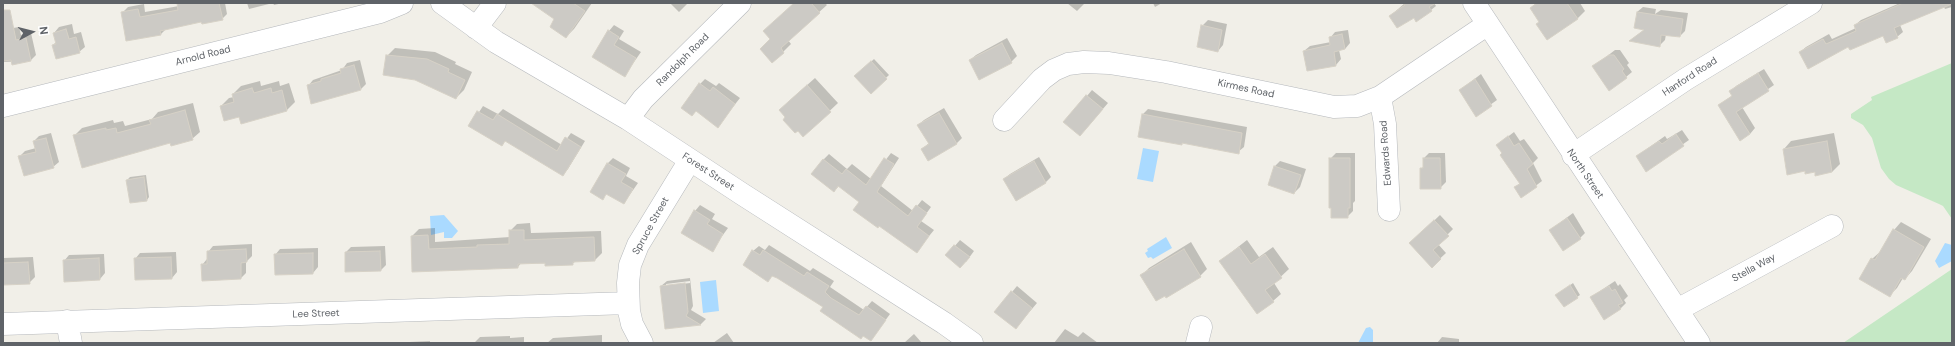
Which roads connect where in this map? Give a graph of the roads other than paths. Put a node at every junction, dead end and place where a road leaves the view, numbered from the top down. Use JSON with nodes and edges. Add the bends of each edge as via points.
{"nodes":[{"id":1,"x":402,"y":3,"type":"edge"},
{"id":2,"x":442,"y":3,"type":"edge"},
{"id":3,"x":495,"y":3,"type":"edge"},
{"id":4,"x":740,"y":3,"type":"edge"},
{"id":5,"x":1474,"y":3,"type":"edge"},
{"id":6,"x":1811,"y":3,"type":"edge"},
{"id":7,"x":1488,"y":24,"type":"junction"},
{"id":8,"x":476,"y":28,"type":"junction"},
{"id":9,"x":1380,"y":97,"type":"junction"},
{"id":10,"x":3,"y":106,"type":"edge"},
{"id":11,"x":628,"y":119,"type":"junction"},
{"id":12,"x":1004,"y":120,"type":"dead end"},
{"id":13,"x":1573,"y":155,"type":"junction"},
{"id":14,"x":690,"y":160,"type":"junction"},
{"id":15,"x":1389,"y":210,"type":"dead end"},
{"id":16,"x":1832,"y":226,"type":"dead end"},
{"id":17,"x":628,"y":303,"type":"junction"},
{"id":18,"x":1677,"y":310,"type":"junction"},
{"id":19,"x":67,"y":321,"type":"junction"},
{"id":20,"x":3,"y":324,"type":"edge"},
{"id":21,"x":70,"y":343,"type":"edge"},
{"id":22,"x":642,"y":343,"type":"edge"},
{"id":23,"x":972,"y":343,"type":"edge"},
{"id":24,"x":1699,"y":343,"type":"edge"}],
"edges":[{"from":1,"to":10,"type":"street","name":"Arnold Road","via":[[380,12]]},
{"from":2,"to":8,"type":"street","name":"Forest Street"},
{"from":3,"to":8,"type":"street"},
{"from":4,"to":11,"type":"street","name":"Randolph Road","via":[[643,99]]},
{"from":5,"to":7,"type":"street","name":"North Street"},
{"from":6,"to":13,"type":"street","name":"Hanford Road","via":[[1686,79]]},
{"from":7,"to":9,"type":"street","name":"Kirmes Road"},
{"from":7,"to":13,"type":"street","name":"North Street"},
{"from":8,"to":11,"type":"street","name":"Forest Street"},
{"from":9,"to":12,"type":"street","name":"Kirmes Road","via":[[1357,106],[1334,108],[1166,72],[1109,63],[1084,62],[1068,64],[1054,70],[1042,79]]},
{"from":9,"to":15,"type":"street","name":"Edwards Road","via":[[1385,124]]},
{"from":11,"to":14,"type":"street","name":"Forest Street"},
{"from":13,"to":18,"type":"street","name":"North Street"},
{"from":14,"to":17,"type":"street","name":"Spruce Street","via":[[633,258],[629,272]]},
{"from":14,"to":23,"type":"street","name":"Forest Street"},
{"from":16,"to":18,"type":"street","name":"Stella Way"},
{"from":17,"to":19,"type":"street","name":"Lee Street"},
{"from":17,"to":22,"type":"street","name":"Spruce Street","via":[[632,324]]},
{"from":18,"to":24,"type":"street","name":"North Street"},
{"from":19,"to":20,"type":"street","name":"Lee Street"},
{"from":19,"to":21,"type":"street"}]}
